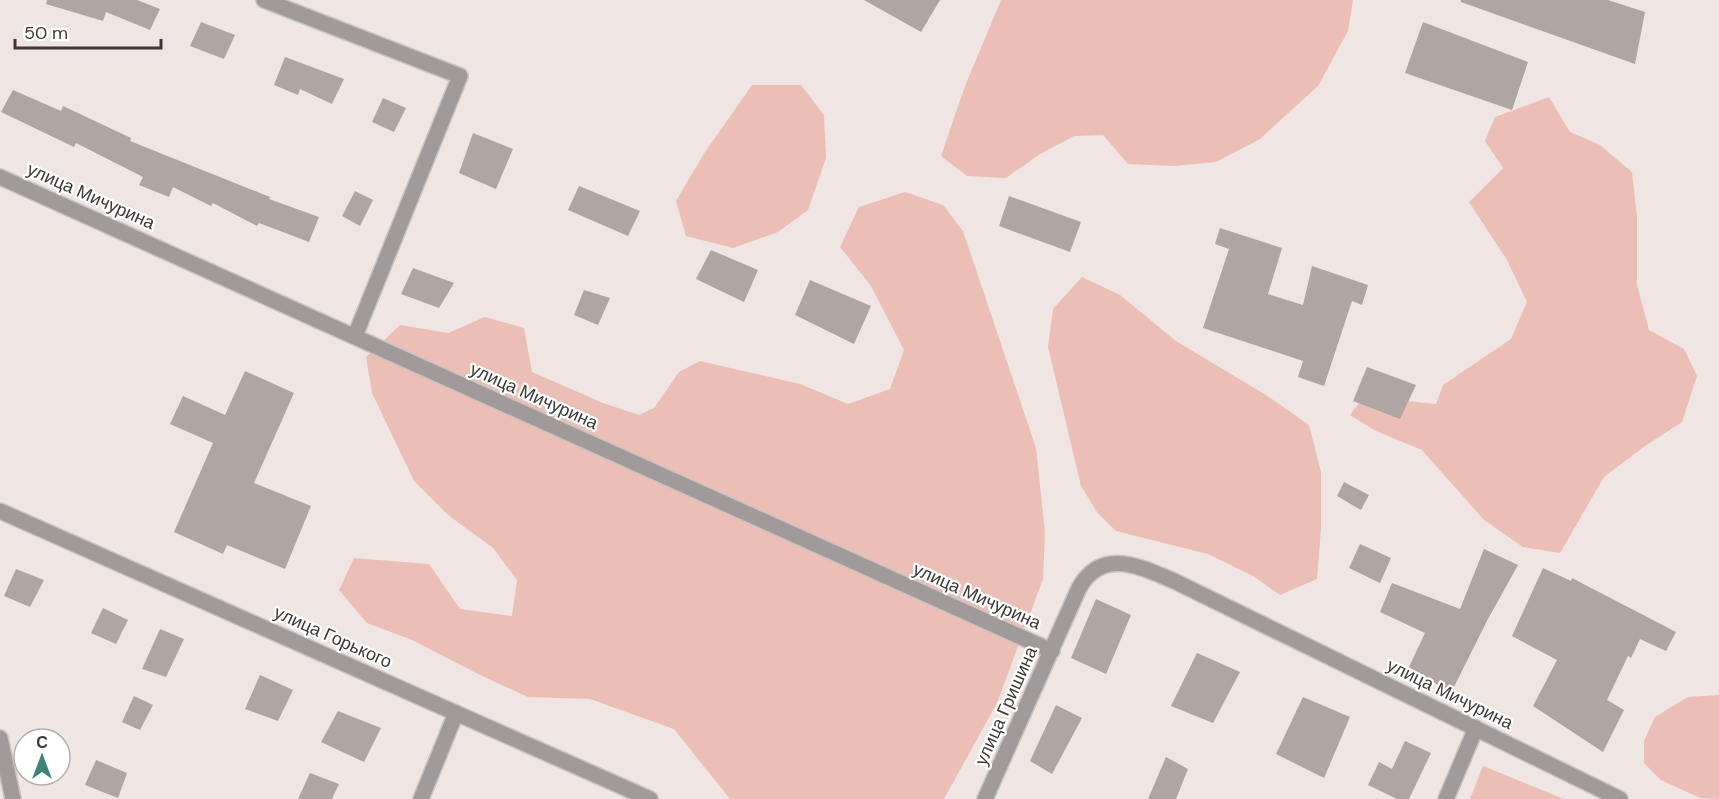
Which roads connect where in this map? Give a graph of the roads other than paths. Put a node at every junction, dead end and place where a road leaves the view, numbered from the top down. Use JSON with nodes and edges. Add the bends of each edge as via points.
{"nodes":[{"id":1,"x":264,"y":0,"type":"edge"},
{"id":2,"x":0,"y":177,"type":"edge"},
{"id":3,"x":355,"y":336,"type":"junction"},
{"id":4,"x":0,"y":511,"type":"edge"},
{"id":5,"x":1097,"y":567,"type":"joint"},
{"id":6,"x":1052,"y":651,"type":"junction"},
{"id":7,"x":456,"y":713,"type":"junction"},
{"id":8,"x":1476,"y":728,"type":"junction"},
{"id":9,"x":1,"y":745,"type":"edge"},
{"id":10,"x":12,"y":799,"type":"edge"},
{"id":11,"x":421,"y":799,"type":"edge"},
{"id":12,"x":650,"y":799,"type":"edge"},
{"id":13,"x":985,"y":799,"type":"edge"},
{"id":14,"x":1446,"y":799,"type":"edge"},
{"id":15,"x":1620,"y":799,"type":"edge"}],
"edges":[{"from":1,"to":3,"type":"street","via":[[460,76]]},
{"from":2,"to":3,"type":"street","name":"улица Мичурина"},
{"from":3,"to":6,"type":"street","name":"улица Мичурина"},
{"from":4,"to":7,"type":"street","name":"улица Горького"},
{"from":5,"to":6,"type":"street","name":"улица Гришина","via":[[1086,575],[1079,588]]},
{"from":5,"to":8,"type":"street","name":"улица Мичурина","via":[[1135,564]]},
{"from":6,"to":13,"type":"street","name":"улица Гришина"},
{"from":7,"to":11,"type":"street"},
{"from":7,"to":12,"type":"street","name":"улица Горького"},
{"from":8,"to":14,"type":"street"},
{"from":8,"to":15,"type":"street","name":"улица Мичурина"},
{"from":9,"to":10,"type":"street"}]}
